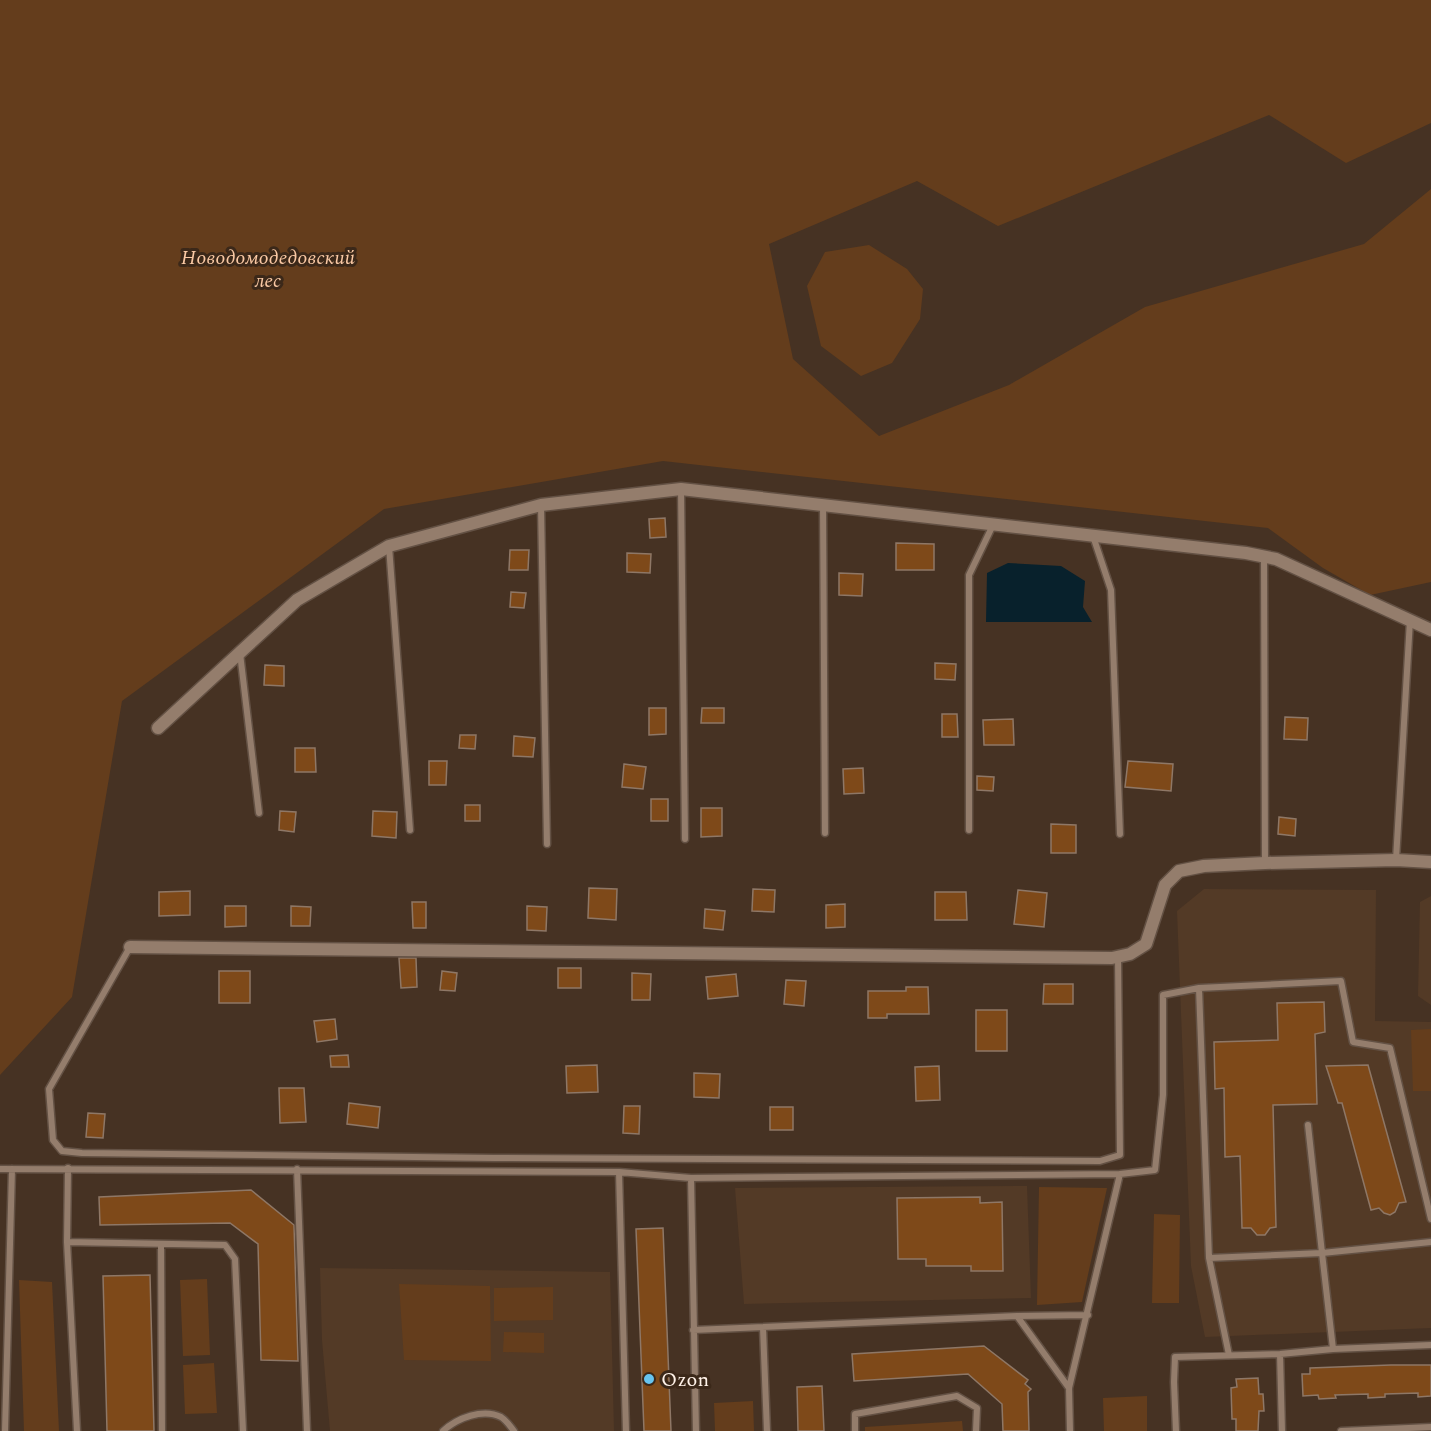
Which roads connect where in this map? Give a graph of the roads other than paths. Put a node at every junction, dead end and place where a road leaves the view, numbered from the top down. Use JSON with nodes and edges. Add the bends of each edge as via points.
{"nodes":[{"id":1,"x":681,"y":489,"type":"junction"},
{"id":2,"x":541,"y":505,"type":"junction"},
{"id":3,"x":823,"y":505,"type":"junction"},
{"id":4,"x":993,"y":525,"type":"junction"},
{"id":5,"x":1093,"y":536,"type":"junction"},
{"id":6,"x":389,"y":546,"type":"junction"},
{"id":7,"x":1264,"y":557,"type":"junction"},
{"id":8,"x":1410,"y":620,"type":"junction"},
{"id":9,"x":1431,"y":630,"type":"edge"},
{"id":10,"x":240,"y":652,"type":"junction"},
{"id":11,"x":159,"y":728,"type":"dead end"},
{"id":12,"x":259,"y":813,"type":"dead end"},
{"id":13,"x":410,"y":830,"type":"dead end"},
{"id":14,"x":969,"y":830,"type":"dead end"},
{"id":15,"x":825,"y":834,"type":"dead end"},
{"id":16,"x":1120,"y":834,"type":"dead end"},
{"id":17,"x":685,"y":839,"type":"dead end"},
{"id":18,"x":547,"y":844,"type":"dead end"},
{"id":19,"x":1396,"y":860,"type":"junction"},
{"id":20,"x":1431,"y":862,"type":"edge"},
{"id":21,"x":1265,"y":863,"type":"junction"},
{"id":22,"x":130,"y":947,"type":"joint"},
{"id":23,"x":1118,"y":957,"type":"junction"},
{"id":24,"x":1198,"y":988,"type":"junction"},
{"id":25,"x":1308,"y":1125,"type":"dead end"},
{"id":26,"x":68,"y":1168,"type":"junction"},
{"id":27,"x":0,"y":1169,"type":"edge"},
{"id":28,"x":12,"y":1169,"type":"junction"},
{"id":29,"x":297,"y":1169,"type":"junction"},
{"id":30,"x":619,"y":1172,"type":"junction"},
{"id":31,"x":1120,"y":1174,"type":"junction"},
{"id":32,"x":691,"y":1178,"type":"junction"},
{"id":33,"x":1431,"y":1219,"type":"edge"},
{"id":34,"x":66,"y":1242,"type":"junction"},
{"id":35,"x":1431,"y":1242,"type":"edge"},
{"id":36,"x":161,"y":1244,"type":"junction"},
{"id":37,"x":1322,"y":1253,"type":"junction"},
{"id":38,"x":1209,"y":1258,"type":"junction"},
{"id":39,"x":1088,"y":1315,"type":"junction"},
{"id":40,"x":1017,"y":1316,"type":"junction"},
{"id":41,"x":763,"y":1328,"type":"junction"},
{"id":42,"x":693,"y":1330,"type":"junction"},
{"id":43,"x":1431,"y":1345,"type":"edge"},
{"id":44,"x":1333,"y":1349,"type":"junction"},
{"id":45,"x":1280,"y":1354,"type":"junction"},
{"id":46,"x":1229,"y":1355,"type":"junction"},
{"id":47,"x":1069,"y":1388,"type":"junction"},
{"id":48,"x":1431,"y":1427,"type":"edge"},
{"id":49,"x":5,"y":1431,"type":"edge"},
{"id":50,"x":77,"y":1431,"type":"edge"},
{"id":51,"x":162,"y":1431,"type":"edge"},
{"id":52,"x":243,"y":1431,"type":"edge"},
{"id":53,"x":307,"y":1431,"type":"edge"},
{"id":54,"x":443,"y":1431,"type":"edge"},
{"id":55,"x":514,"y":1431,"type":"edge"},
{"id":56,"x":626,"y":1431,"type":"edge"},
{"id":57,"x":696,"y":1431,"type":"edge"},
{"id":58,"x":767,"y":1431,"type":"edge"},
{"id":59,"x":855,"y":1431,"type":"edge"},
{"id":60,"x":976,"y":1431,"type":"edge"},
{"id":61,"x":1070,"y":1431,"type":"edge"},
{"id":62,"x":1176,"y":1431,"type":"edge"},
{"id":63,"x":1282,"y":1431,"type":"edge"},
{"id":64,"x":1341,"y":1431,"type":"edge"}],
"edges":[{"from":1,"to":2,"type":"street"},
{"from":1,"to":3,"type":"street"},
{"from":1,"to":17,"type":"lane"},
{"from":2,"to":6,"type":"street"},
{"from":2,"to":18,"type":"lane"},
{"from":3,"to":4,"type":"street"},
{"from":3,"to":15,"type":"lane"},
{"from":4,"to":5,"type":"street"},
{"from":4,"to":14,"type":"lane","via":[[969,575]]},
{"from":5,"to":7,"type":"street"},
{"from":5,"to":16,"type":"lane","via":[[1112,590]]},
{"from":6,"to":10,"type":"street","via":[[297,600]]},
{"from":6,"to":13,"type":"lane"},
{"from":7,"to":8,"type":"street"},
{"from":7,"to":21,"type":"lane"},
{"from":8,"to":9,"type":"street"},
{"from":8,"to":19,"type":"lane"},
{"from":10,"to":11,"type":"street"},
{"from":10,"to":12,"type":"lane"},
{"from":19,"to":20,"type":"street"},
{"from":19,"to":21,"type":"street"},
{"from":21,"to":23,"type":"street","via":[[1179,871],[1165,885],[1146,944]]},
{"from":22,"to":23,"type":"street"},
{"from":22,"to":23,"type":"lane","via":[[49,1089],[53,1140],[62,1151],[1100,1161],[1120,1155]]},
{"from":24,"to":31,"type":"lane","via":[[1163,995],[1163,1095],[1155,1170]]},
{"from":24,"to":33,"type":"lane","via":[[1341,981],[1353,1042],[1390,1048]]},
{"from":24,"to":38,"type":"lane"},
{"from":25,"to":37,"type":"lane"},
{"from":26,"to":28,"type":"lane"},
{"from":26,"to":29,"type":"lane"},
{"from":26,"to":34,"type":"lane"},
{"from":27,"to":28,"type":"lane"},
{"from":28,"to":49,"type":"lane"},
{"from":29,"to":30,"type":"lane"},
{"from":29,"to":53,"type":"lane"},
{"from":30,"to":32,"type":"lane"},
{"from":30,"to":56,"type":"lane"},
{"from":31,"to":32,"type":"lane"},
{"from":31,"to":39,"type":"lane"},
{"from":32,"to":42,"type":"lane"},
{"from":34,"to":36,"type":"lane"},
{"from":34,"to":50,"type":"lane"},
{"from":35,"to":37,"type":"lane"},
{"from":36,"to":51,"type":"lane"},
{"from":36,"to":52,"type":"lane","via":[[225,1245],[235,1259]]},
{"from":37,"to":38,"type":"lane"},
{"from":37,"to":44,"type":"lane"},
{"from":38,"to":46,"type":"lane"},
{"from":39,"to":40,"type":"lane"},
{"from":39,"to":47,"type":"lane"},
{"from":40,"to":41,"type":"lane"},
{"from":40,"to":47,"type":"lane"},
{"from":41,"to":42,"type":"lane"},
{"from":41,"to":58,"type":"lane"},
{"from":42,"to":57,"type":"lane"},
{"from":43,"to":44,"type":"lane"},
{"from":44,"to":45,"type":"lane"},
{"from":45,"to":46,"type":"lane"},
{"from":45,"to":63,"type":"lane"},
{"from":46,"to":62,"type":"lane","via":[[1175,1357]]},
{"from":47,"to":61,"type":"lane"},
{"from":48,"to":64,"type":"lane"},
{"from":54,"to":55,"type":"lane","via":[[471,1416],[488,1413],[503,1418]]},
{"from":59,"to":60,"type":"lane","via":[[855,1414],[957,1396],[976,1408]]}]}
